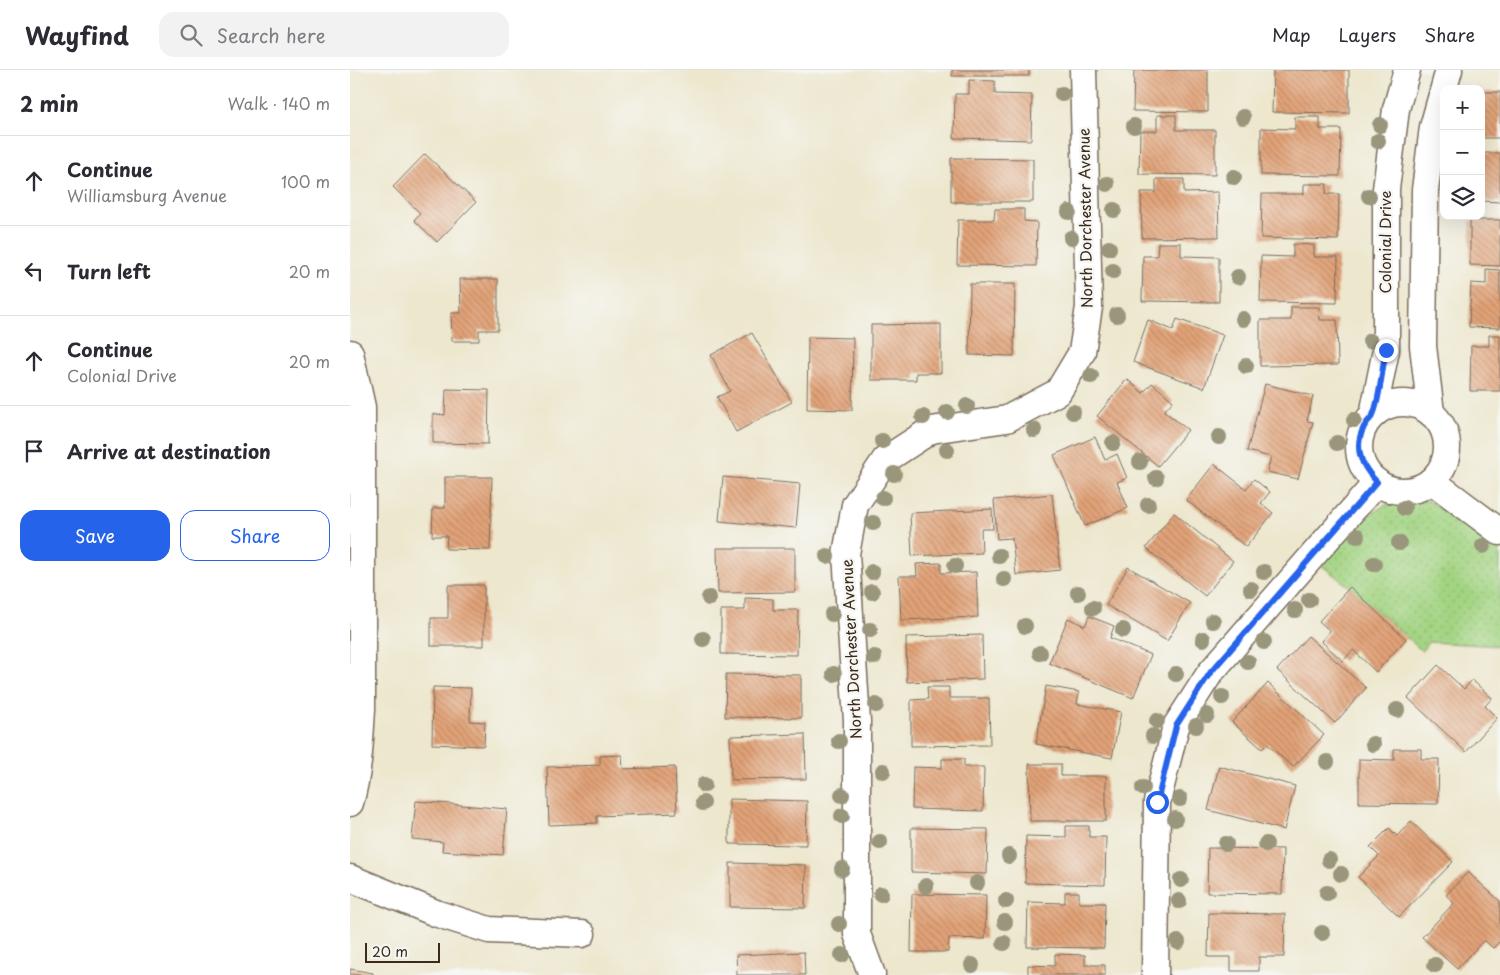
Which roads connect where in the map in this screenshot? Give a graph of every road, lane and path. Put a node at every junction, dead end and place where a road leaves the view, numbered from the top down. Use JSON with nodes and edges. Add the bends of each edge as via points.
{"nodes":[{"id":1,"x":1083,"y":70,"type":"edge"},
{"id":2,"x":1407,"y":70,"type":"edge"},
{"id":3,"x":1449,"y":70,"type":"edge"},
{"id":4,"x":350,"y":353,"type":"edge"},
{"id":5,"x":1431,"y":413,"type":"junction"},
{"id":6,"x":1373,"y":415,"type":"junction"},
{"id":7,"x":1432,"y":481,"type":"junction"},
{"id":8,"x":1377,"y":482,"type":"junction"},
{"id":9,"x":356,"y":490,"type":"edge"},
{"id":10,"x":1500,"y":532,"type":"edge"},
{"id":11,"x":350,"y":803,"type":"edge"},
{"id":12,"x":350,"y":878,"type":"edge"},
{"id":13,"x":582,"y":934,"type":"dead end"},
{"id":14,"x":872,"y":975,"type":"edge"},
{"id":15,"x":1155,"y":975,"type":"edge"}],
"edges":[{"from":1,"to":14,"type":"street","name":"North Dorchester Avenue","via":[[1089,307],[1082,352],[1058,392],[1007,419],[931,430],[885,460],[855,505],[846,554],[857,720],[858,934]]},
{"from":2,"to":6,"type":"street","name":"Colonial Drive","via":[[1396,109],[1386,189],[1386,350]]},
{"from":3,"to":5,"type":"street","via":[[1433,127],[1425,190],[1423,346]]},
{"from":4,"to":9,"type":"street","via":[[362,407]]},
{"from":5,"to":6,"type":"street","via":[[1418,405],[1401,403]]},
{"from":5,"to":7,"type":"street","via":[[1447,439],[1442,469]]},
{"from":6,"to":8,"type":"street","via":[[1359,442],[1360,457],[1366,471]]},
{"from":7,"to":8,"type":"street","via":[[1406,491],[1391,490]]},
{"from":7,"to":10,"type":"street"},
{"from":8,"to":15,"type":"street","via":[[1210,673],[1176,726],[1157,802]]},
{"from":9,"to":11,"type":"street","via":[[361,718],[356,784]]},
{"from":12,"to":13,"type":"street","via":[[438,914],[489,930]]}]}
